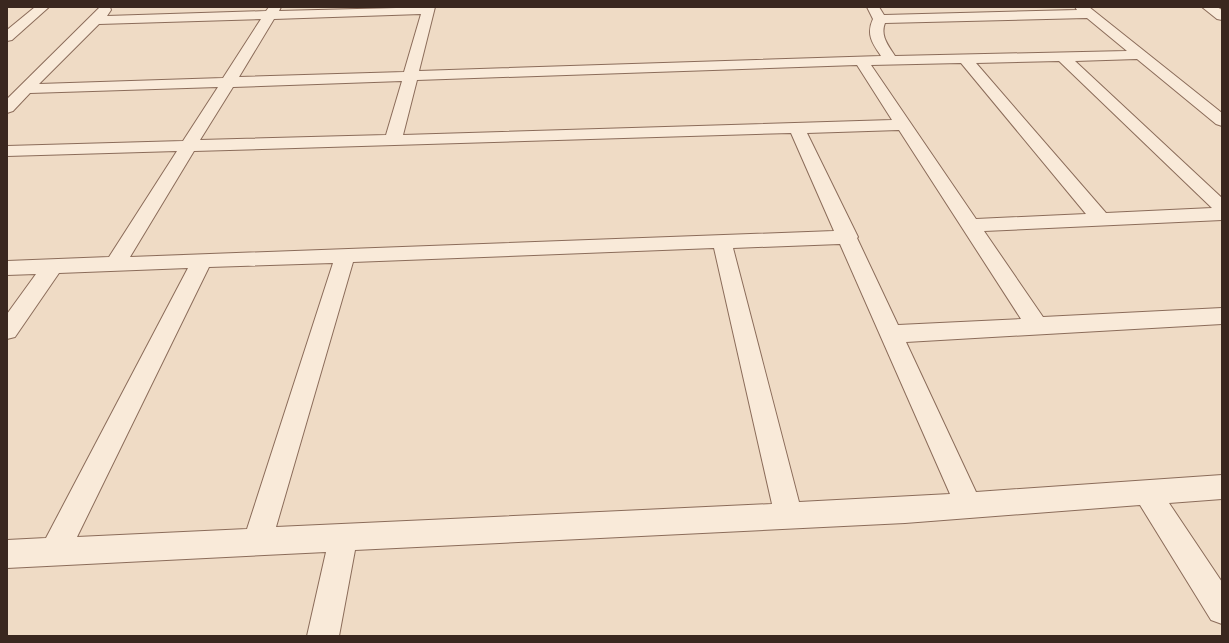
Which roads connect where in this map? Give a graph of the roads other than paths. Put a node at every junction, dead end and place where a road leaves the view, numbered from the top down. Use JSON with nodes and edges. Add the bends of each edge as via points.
{"nodes":[{"id":1,"x":43,"y":7,"type":"edge"},
{"id":2,"x":109,"y":7,"type":"edge"},
{"id":3,"x":961,"y":7,"type":"edge"},
{"id":4,"x":1208,"y":7,"type":"edge"},
{"id":5,"x":428,"y":8,"type":"edge"},
{"id":6,"x":1085,"y":10,"type":"edge"},
{"id":7,"x":273,"y":11,"type":"edge"},
{"id":8,"x":877,"y":13,"type":"edge"},
{"id":9,"x":1222,"y":16,"type":"edge"},
{"id":10,"x":971,"y":18,"type":"junction"},
{"id":11,"x":96,"y":20,"type":"junction"},
{"id":12,"x":7,"y":37,"type":"edge"},
{"id":13,"x":1140,"y":55,"type":"junction"},
{"id":14,"x":1063,"y":57,"type":"junction"},
{"id":15,"x":965,"y":59,"type":"junction"},
{"id":16,"x":891,"y":60,"type":"junction"},
{"id":17,"x":861,"y":61,"type":"junction"},
{"id":18,"x":410,"y":76,"type":"junction"},
{"id":19,"x":228,"y":82,"type":"junction"},
{"id":20,"x":26,"y":89,"type":"junction"},
{"id":21,"x":7,"y":108,"type":"edge"},
{"id":22,"x":1222,"y":121,"type":"edge"},
{"id":23,"x":905,"y":125,"type":"junction"},
{"id":24,"x":797,"y":128,"type":"junction"},
{"id":25,"x":393,"y":140,"type":"junction"},
{"id":26,"x":188,"y":146,"type":"junction"},
{"id":27,"x":7,"y":152,"type":"edge"},
{"id":28,"x":1222,"y":208,"type":"edge"},
{"id":29,"x":1222,"y":214,"type":"edge"},
{"id":30,"x":1101,"y":219,"type":"junction"},
{"id":31,"x":971,"y":225,"type":"junction"},
{"id":32,"x":848,"y":237,"type":"junction"},
{"id":33,"x":722,"y":242,"type":"junction"},
{"id":34,"x":346,"y":256,"type":"junction"},
{"id":35,"x":202,"y":261,"type":"junction"},
{"id":36,"x":115,"y":264,"type":"junction"},
{"id":37,"x":53,"y":266,"type":"junction"},
{"id":38,"x":7,"y":268,"type":"edge"},
{"id":39,"x":1222,"y":316,"type":"edge"},
{"id":40,"x":1038,"y":326,"type":"junction"},
{"id":41,"x":7,"y":331,"type":"edge"},
{"id":42,"x":891,"y":334,"type":"junction"},
{"id":43,"x":1222,"y":487,"type":"edge"},
{"id":44,"x":1147,"y":493,"type":"junction"},
{"id":45,"x":969,"y":506,"type":"junction"},
{"id":46,"x":789,"y":516,"type":"junction"},
{"id":47,"x":343,"y":538,"type":"junction"},
{"id":48,"x":257,"y":542,"type":"junction"},
{"id":49,"x":54,"y":552,"type":"junction"},
{"id":50,"x":7,"y":554,"type":"edge"},
{"id":51,"x":1222,"y":609,"type":"edge"},
{"id":52,"x":323,"y":636,"type":"edge"}],
"edges":[{"from":1,"to":12,"type":"street"},
{"from":2,"to":11,"type":"street"},
{"from":3,"to":10,"type":"street"},
{"from":4,"to":9,"type":"street"},
{"from":5,"to":7,"type":"street"},
{"from":5,"to":18,"type":"street"},
{"from":6,"to":10,"type":"street"},
{"from":6,"to":13,"type":"street"},
{"from":7,"to":11,"type":"street"},
{"from":7,"to":19,"type":"street"},
{"from":8,"to":10,"type":"street"},
{"from":8,"to":16,"type":"street","via":[[876,37]]},
{"from":11,"to":20,"type":"street"},
{"from":13,"to":14,"type":"street"},
{"from":13,"to":22,"type":"street"},
{"from":14,"to":15,"type":"street"},
{"from":14,"to":28,"type":"street"},
{"from":15,"to":16,"type":"street"},
{"from":15,"to":30,"type":"street"},
{"from":16,"to":17,"type":"street"},
{"from":17,"to":18,"type":"street"},
{"from":17,"to":23,"type":"street"},
{"from":18,"to":19,"type":"street"},
{"from":18,"to":25,"type":"street"},
{"from":19,"to":20,"type":"street"},
{"from":19,"to":26,"type":"street"},
{"from":20,"to":21,"type":"street"},
{"from":23,"to":24,"type":"street"},
{"from":23,"to":31,"type":"street"},
{"from":24,"to":25,"type":"street"},
{"from":24,"to":32,"type":"street"},
{"from":25,"to":26,"type":"street"},
{"from":26,"to":27,"type":"street"},
{"from":26,"to":36,"type":"street"},
{"from":29,"to":30,"type":"street"},
{"from":30,"to":31,"type":"street"},
{"from":31,"to":40,"type":"street"},
{"from":32,"to":33,"type":"street"},
{"from":32,"to":42,"type":"street"},
{"from":33,"to":34,"type":"street"},
{"from":33,"to":46,"type":"street"},
{"from":34,"to":35,"type":"street"},
{"from":34,"to":48,"type":"street"},
{"from":35,"to":36,"type":"street"},
{"from":35,"to":49,"type":"street"},
{"from":36,"to":37,"type":"street"},
{"from":37,"to":38,"type":"street"},
{"from":37,"to":41,"type":"street"},
{"from":39,"to":40,"type":"street"},
{"from":40,"to":42,"type":"street"},
{"from":42,"to":45,"type":"street"},
{"from":43,"to":44,"type":"street"},
{"from":44,"to":45,"type":"street"},
{"from":44,"to":51,"type":"street"},
{"from":45,"to":46,"type":"street"},
{"from":46,"to":47,"type":"street"},
{"from":47,"to":48,"type":"street"},
{"from":47,"to":52,"type":"street"},
{"from":48,"to":49,"type":"street"},
{"from":49,"to":50,"type":"street"}]}
